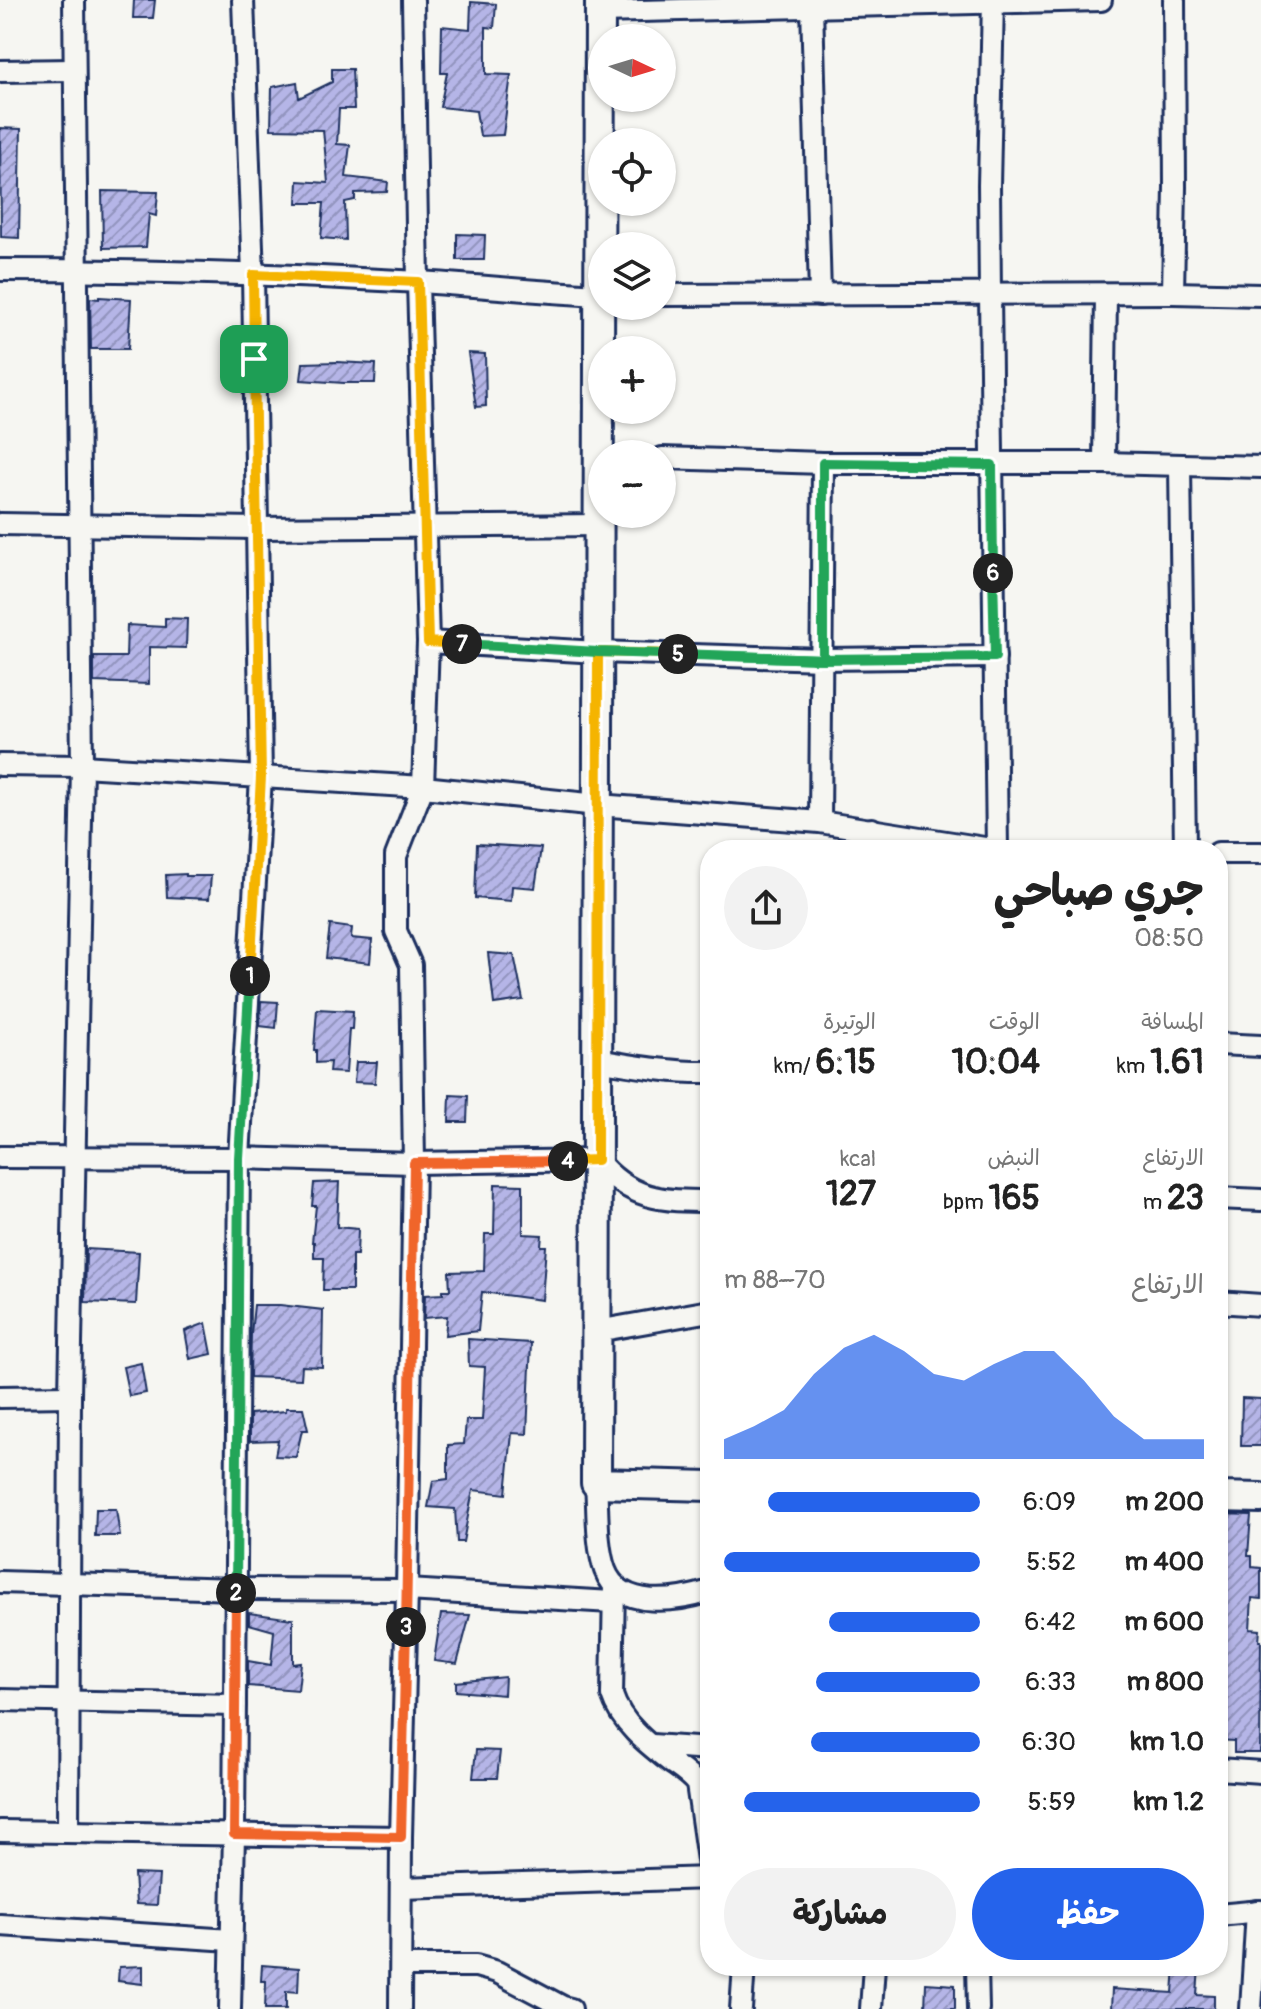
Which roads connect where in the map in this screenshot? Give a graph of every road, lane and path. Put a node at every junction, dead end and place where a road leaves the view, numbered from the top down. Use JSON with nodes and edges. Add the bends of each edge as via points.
{"nodes":[{"id":1,"x":74,"y":0,"type":"edge"},
{"id":2,"x":243,"y":0,"type":"edge"},
{"id":3,"x":413,"y":0,"type":"edge"},
{"id":4,"x":1101,"y":0,"type":"edge"},
{"id":5,"x":1174,"y":0,"type":"edge"},
{"id":6,"x":993,"y":1,"type":"edge"},
{"id":7,"x":600,"y":6,"type":"edge"},
{"id":8,"x":812,"y":6,"type":"junction"},
{"id":9,"x":74,"y":70,"type":"junction"},
{"id":10,"x":0,"y":71,"type":"edge"},
{"id":11,"x":600,"y":232,"type":"edge"},
{"id":12,"x":0,"y":270,"type":"edge"},
{"id":13,"x":77,"y":270,"type":"junction"},
{"id":14,"x":253,"y":275,"type":"junction"},
{"id":15,"x":418,"y":282,"type":"junction"},
{"id":16,"x":1173,"y":293,"type":"junction"},
{"id":17,"x":588,"y":294,"type":"edge"},
{"id":18,"x":990,"y":294,"type":"junction"},
{"id":19,"x":1106,"y":294,"type":"junction"},
{"id":20,"x":676,"y":295,"type":"edge"},
{"id":21,"x":820,"y":295,"type":"junction"},
{"id":22,"x":1261,"y":295,"type":"edge"},
{"id":23,"x":600,"y":320,"type":"edge"},
{"id":24,"x":600,"y":440,"type":"edge"},
{"id":25,"x":676,"y":458,"type":"edge"},
{"id":26,"x":823,"y":463,"type":"junction"},
{"id":27,"x":1104,"y":463,"type":"junction"},
{"id":28,"x":992,"y":465,"type":"junction"},
{"id":29,"x":1180,"y":465,"type":"junction"},
{"id":30,"x":1261,"y":467,"type":"edge"},
{"id":31,"x":0,"y":524,"type":"edge"},
{"id":32,"x":80,"y":524,"type":"junction"},
{"id":33,"x":588,"y":525,"type":"edge"},
{"id":34,"x":425,"y":526,"type":"junction"},
{"id":35,"x":257,"y":528,"type":"junction"},
{"id":36,"x":599,"y":528,"type":"edge"},
{"id":37,"x":428,"y":642,"type":"junction"},
{"id":38,"x":598,"y":652,"type":"junction"},
{"id":39,"x":995,"y":657,"type":"junction"},
{"id":40,"x":823,"y":659,"type":"junction"},
{"id":41,"x":0,"y":765,"type":"edge"},
{"id":42,"x":82,"y":766,"type":"junction"},
{"id":43,"x":261,"y":777,"type":"junction"},
{"id":44,"x":423,"y":787,"type":"junction"},
{"id":45,"x":598,"y":805,"type":"junction"},
{"id":46,"x":820,"y":822,"type":"junction"},
{"id":47,"x":872,"y":829,"type":"junction"},
{"id":48,"x":872,"y":840,"type":"edge"},
{"id":49,"x":937,"y":840,"type":"edge"},
{"id":50,"x":997,"y":840,"type":"edge"},
{"id":51,"x":1185,"y":840,"type":"edge"},
{"id":52,"x":1228,"y":853,"type":"edge"},
{"id":53,"x":1261,"y":853,"type":"edge"},
{"id":54,"x":1228,"y":1044,"type":"edge"},
{"id":55,"x":1261,"y":1046,"type":"edge"},
{"id":56,"x":597,"y":1060,"type":"junction"},
{"id":57,"x":700,"y":1072,"type":"edge"},
{"id":58,"x":0,"y":1157,"type":"edge"},
{"id":59,"x":74,"y":1158,"type":"junction"},
{"id":60,"x":239,"y":1158,"type":"junction"},
{"id":61,"x":597,"y":1160,"type":"junction"},
{"id":62,"x":414,"y":1163,"type":"junction"},
{"id":63,"x":1228,"y":1198,"type":"edge"},
{"id":64,"x":1261,"y":1200,"type":"edge"},
{"id":65,"x":700,"y":1201,"type":"edge"},
{"id":66,"x":1228,"y":1303,"type":"edge"},
{"id":67,"x":1261,"y":1305,"type":"edge"},
{"id":68,"x":700,"y":1313,"type":"edge"},
{"id":69,"x":597,"y":1331,"type":"junction"},
{"id":70,"x":70,"y":1396,"type":"junction"},
{"id":71,"x":0,"y":1397,"type":"edge"},
{"id":72,"x":596,"y":1483,"type":"junction"},
{"id":73,"x":700,"y":1486,"type":"edge"},
{"id":74,"x":1228,"y":1497,"type":"edge"},
{"id":75,"x":1261,"y":1498,"type":"edge"},
{"id":76,"x":0,"y":1582,"type":"edge"},
{"id":77,"x":70,"y":1584,"type":"junction"},
{"id":78,"x":236,"y":1589,"type":"junction"},
{"id":79,"x":407,"y":1590,"type":"junction"},
{"id":80,"x":700,"y":1593,"type":"edge"},
{"id":81,"x":613,"y":1594,"type":"junction"},
{"id":82,"x":0,"y":1700,"type":"edge"},
{"id":83,"x":70,"y":1702,"type":"junction"},
{"id":84,"x":235,"y":1705,"type":"junction"},
{"id":85,"x":652,"y":1745,"type":"junction"},
{"id":86,"x":700,"y":1748,"type":"edge"},
{"id":87,"x":1228,"y":1770,"type":"edge"},
{"id":88,"x":1261,"y":1772,"type":"edge"},
{"id":89,"x":700,"y":1805,"type":"edge"},
{"id":90,"x":0,"y":1831,"type":"edge"},
{"id":91,"x":68,"y":1832,"type":"junction"},
{"id":92,"x":234,"y":1834,"type":"junction"},
{"id":93,"x":401,"y":1837,"type":"junction"},
{"id":94,"x":700,"y":1876,"type":"edge"},
{"id":95,"x":401,"y":1888,"type":"junction"},
{"id":96,"x":1259,"y":1911,"type":"edge"},
{"id":97,"x":1228,"y":1914,"type":"edge"},
{"id":98,"x":0,"y":1925,"type":"edge"},
{"id":99,"x":231,"y":1940,"type":"junction"},
{"id":100,"x":402,"y":1966,"type":"junction"},
{"id":101,"x":743,"y":1976,"type":"edge"},
{"id":102,"x":873,"y":1976,"type":"edge"},
{"id":103,"x":977,"y":1976,"type":"edge"},
{"id":104,"x":230,"y":2009,"type":"edge"},
{"id":105,"x":400,"y":2009,"type":"edge"},
{"id":106,"x":571,"y":2009,"type":"edge"},
{"id":107,"x":741,"y":2009,"type":"edge"},
{"id":108,"x":871,"y":2009,"type":"edge"},
{"id":109,"x":978,"y":2009,"type":"edge"},
{"id":110,"x":1251,"y":2009,"type":"edge"}],
"edges":[{"from":1,"to":9,"type":"street"},
{"from":2,"to":14,"type":"street"},
{"from":3,"to":15,"type":"street"},
{"from":4,"to":6,"type":"street"},
{"from":5,"to":16,"type":"street"},
{"from":6,"to":8,"type":"street"},
{"from":6,"to":18,"type":"street"},
{"from":7,"to":8,"type":"street"},
{"from":7,"to":11,"type":"street"},
{"from":8,"to":21,"type":"street"},
{"from":9,"to":10,"type":"street"},
{"from":9,"to":13,"type":"street"},
{"from":12,"to":13,"type":"street"},
{"from":13,"to":14,"type":"street"},
{"from":13,"to":32,"type":"street"},
{"from":14,"to":15,"type":"street"},
{"from":14,"to":35,"type":"street"},
{"from":15,"to":17,"type":"street"},
{"from":15,"to":34,"type":"street"},
{"from":16,"to":19,"type":"street"},
{"from":16,"to":22,"type":"street"},
{"from":18,"to":19,"type":"street"},
{"from":18,"to":21,"type":"street"},
{"from":18,"to":28,"type":"street"},
{"from":19,"to":27,"type":"street"},
{"from":20,"to":21,"type":"street"},
{"from":23,"to":24,"type":"street"},
{"from":25,"to":26,"type":"street"},
{"from":26,"to":28,"type":"street"},
{"from":26,"to":40,"type":"street"},
{"from":27,"to":28,"type":"street"},
{"from":27,"to":29,"type":"street"},
{"from":28,"to":39,"type":"street"},
{"from":29,"to":30,"type":"street"},
{"from":29,"to":51,"type":"street"},
{"from":31,"to":32,"type":"street"},
{"from":32,"to":35,"type":"street"},
{"from":32,"to":42,"type":"street"},
{"from":33,"to":34,"type":"street"},
{"from":34,"to":35,"type":"street"},
{"from":34,"to":37,"type":"street"},
{"from":35,"to":43,"type":"street"},
{"from":36,"to":38,"type":"street"},
{"from":37,"to":38,"type":"street"},
{"from":37,"to":44,"type":"street"},
{"from":38,"to":40,"type":"street"},
{"from":38,"to":45,"type":"street"},
{"from":39,"to":40,"type":"street"},
{"from":39,"to":50,"type":"street"},
{"from":40,"to":46,"type":"street"},
{"from":41,"to":42,"type":"street"},
{"from":42,"to":43,"type":"street"},
{"from":42,"to":59,"type":"street"},
{"from":43,"to":44,"type":"street"},
{"from":43,"to":60,"type":"street"},
{"from":44,"to":45,"type":"street"},
{"from":44,"to":62,"type":"street","via":[[396,856],[396,931],[411,965]]},
{"from":45,"to":46,"type":"street"},
{"from":45,"to":56,"type":"street"},
{"from":46,"to":47,"type":"street"},
{"from":47,"to":48,"type":"street"},
{"from":47,"to":49,"type":"street"},
{"from":52,"to":53,"type":"street"},
{"from":54,"to":55,"type":"street"},
{"from":56,"to":57,"type":"street"},
{"from":56,"to":61,"type":"street"},
{"from":58,"to":59,"type":"street"},
{"from":59,"to":60,"type":"street"},
{"from":59,"to":70,"type":"street"},
{"from":60,"to":62,"type":"street"},
{"from":60,"to":78,"type":"street"},
{"from":61,"to":62,"type":"street"},
{"from":61,"to":65,"type":"street","via":[[612,1178],[637,1192]]},
{"from":61,"to":69,"type":"street"},
{"from":62,"to":79,"type":"street"},
{"from":63,"to":64,"type":"street"},
{"from":66,"to":67,"type":"street"},
{"from":68,"to":69,"type":"street"},
{"from":69,"to":72,"type":"street"},
{"from":70,"to":71,"type":"street"},
{"from":70,"to":77,"type":"street"},
{"from":72,"to":73,"type":"street"},
{"from":72,"to":81,"type":"street","via":[[601,1551]]},
{"from":74,"to":75,"type":"street"},
{"from":76,"to":77,"type":"street"},
{"from":77,"to":78,"type":"street"},
{"from":77,"to":83,"type":"street"},
{"from":78,"to":79,"type":"street"},
{"from":78,"to":84,"type":"street"},
{"from":79,"to":81,"type":"street"},
{"from":79,"to":93,"type":"street"},
{"from":80,"to":81,"type":"street","via":[[664,1600]]},
{"from":81,"to":85,"type":"street","via":[[612,1695],[627,1723]]},
{"from":82,"to":83,"type":"street"},
{"from":83,"to":84,"type":"street"},
{"from":83,"to":91,"type":"street"},
{"from":84,"to":92,"type":"street"},
{"from":85,"to":86,"type":"street"},
{"from":85,"to":89,"type":"street","via":[[697,1784]]},
{"from":87,"to":88,"type":"street"},
{"from":90,"to":91,"type":"street"},
{"from":91,"to":92,"type":"street"},
{"from":92,"to":93,"type":"street"},
{"from":92,"to":99,"type":"street"},
{"from":93,"to":95,"type":"street"},
{"from":94,"to":95,"type":"street"},
{"from":95,"to":100,"type":"street"},
{"from":96,"to":97,"type":"street"},
{"from":96,"to":110,"type":"street"},
{"from":98,"to":99,"type":"street"},
{"from":99,"to":104,"type":"street"},
{"from":100,"to":105,"type":"street"},
{"from":100,"to":106,"type":"street","via":[[476,1966]]},
{"from":101,"to":107,"type":"street"},
{"from":102,"to":108,"type":"street"},
{"from":103,"to":109,"type":"street"}]}
